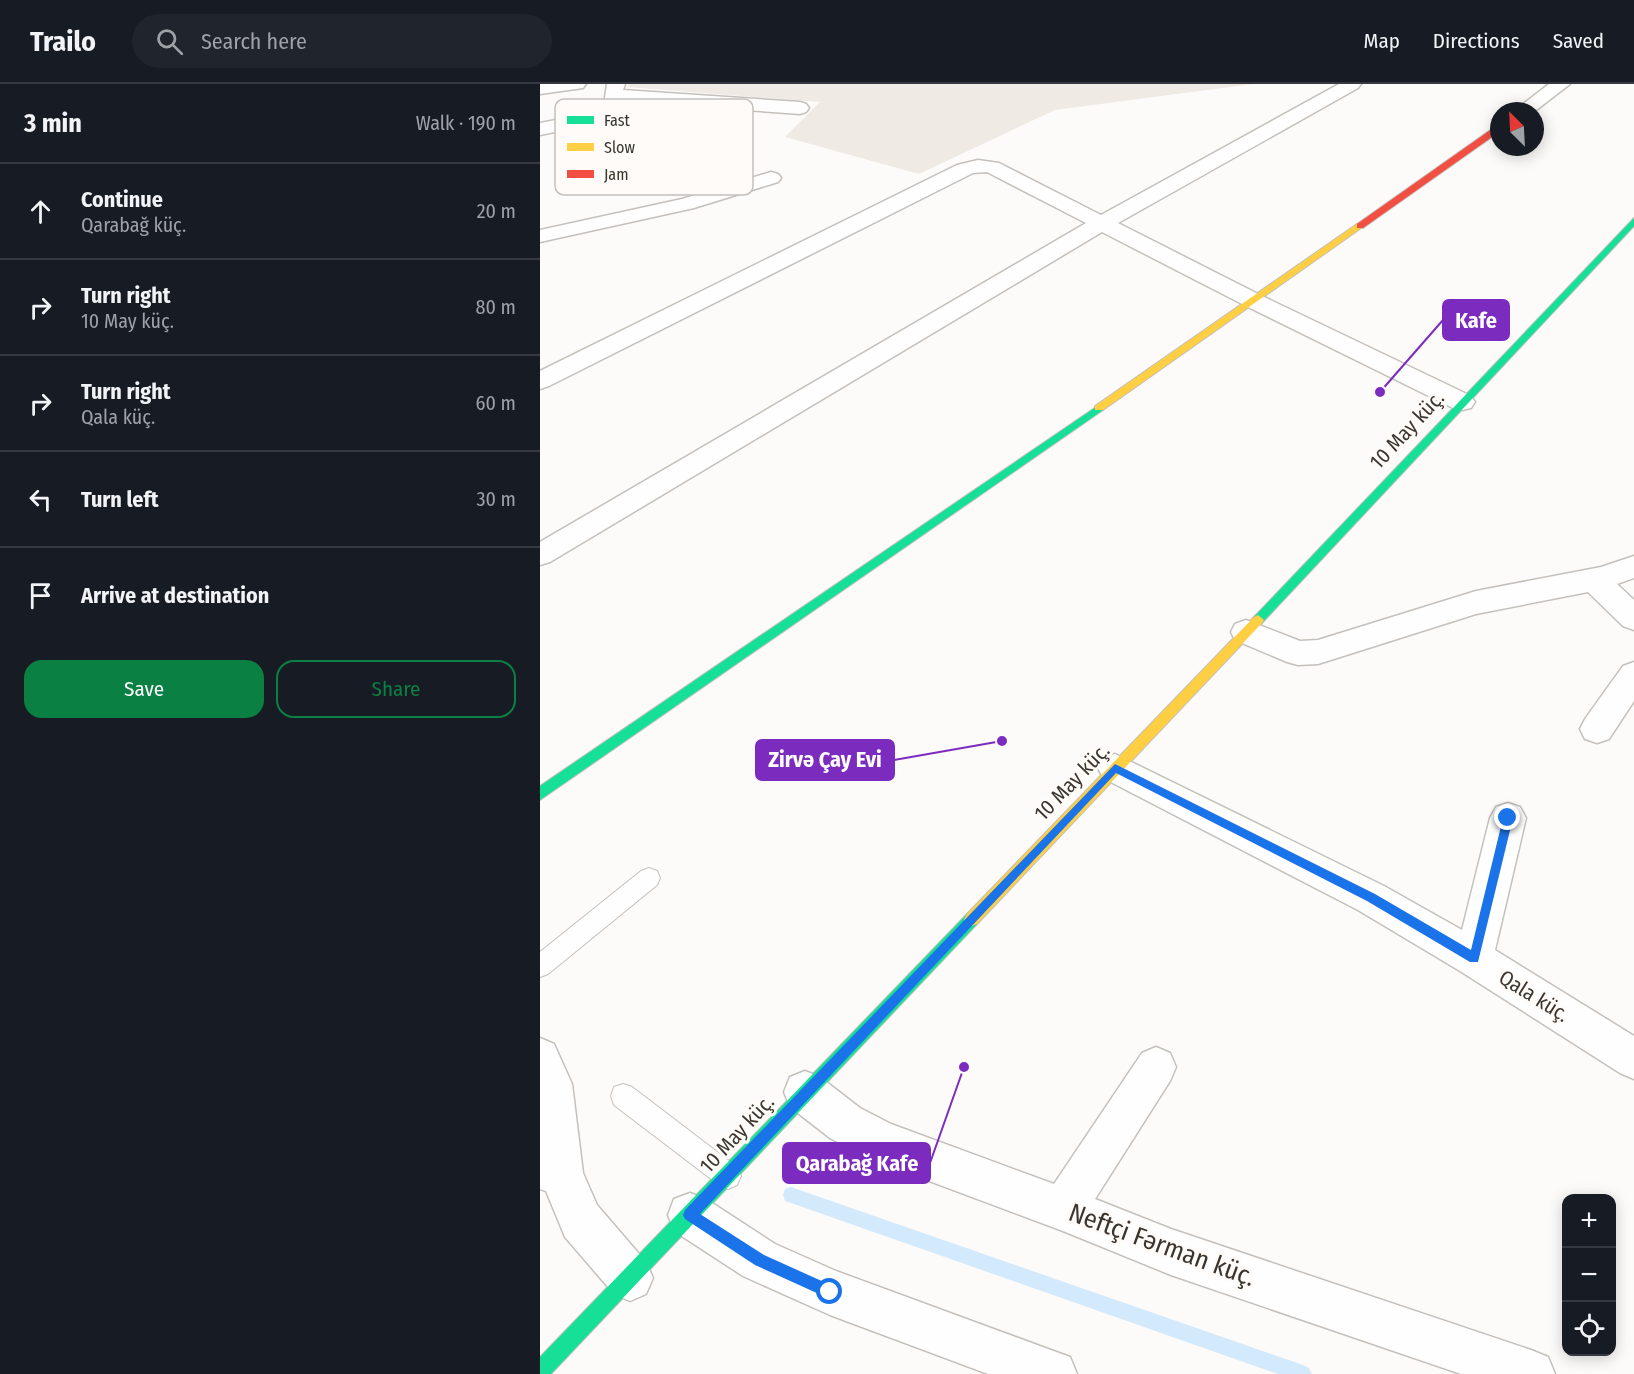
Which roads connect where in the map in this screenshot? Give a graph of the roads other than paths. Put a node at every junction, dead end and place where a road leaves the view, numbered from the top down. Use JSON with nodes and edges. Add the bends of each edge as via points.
{"nodes":[{"id":1,"x":577,"y":84,"type":"edge"},
{"id":2,"x":1352,"y":84,"type":"edge"},
{"id":3,"x":1561,"y":84,"type":"edge"},
{"id":4,"x":540,"y":89,"type":"edge"},
{"id":5,"x":615,"y":90,"type":"edge"},
{"id":6,"x":708,"y":99,"type":"edge"},
{"id":7,"x":1536,"y":102,"type":"edge"},
{"id":8,"x":753,"y":103,"type":"edge"},
{"id":9,"x":800,"y":108,"type":"dead end"},
{"id":10,"x":555,"y":126,"type":"edge"},
{"id":11,"x":540,"y":129,"type":"edge"},
{"id":12,"x":1490,"y":134,"type":"edge"},
{"id":13,"x":771,"y":177,"type":"dead end"},
{"id":14,"x":753,"y":183,"type":"edge"},
{"id":15,"x":715,"y":195,"type":"edge"},
{"id":16,"x":1634,"y":221,"type":"edge"},
{"id":17,"x":1102,"y":223,"type":"junction"},
{"id":18,"x":565,"y":231,"type":"junction"},
{"id":19,"x":540,"y":236,"type":"edge"},
{"id":20,"x":540,"y":250,"type":"edge"},
{"id":21,"x":1254,"y":301,"type":"junction"},
{"id":22,"x":540,"y":381,"type":"edge"},
{"id":23,"x":1462,"y":402,"type":"junction"},
{"id":24,"x":540,"y":555,"type":"edge"},
{"id":25,"x":1634,"y":567,"type":"edge"},
{"id":26,"x":1595,"y":581,"type":"junction"},
{"id":27,"x":1634,"y":618,"type":"edge"},
{"id":28,"x":1246,"y":632,"type":"junction"},
{"id":29,"x":1634,"y":675,"type":"edge"},
{"id":30,"x":1597,"y":729,"type":"dead end"},
{"id":31,"x":1115,"y":768,"type":"junction"},
{"id":32,"x":540,"y":794,"type":"edge"},
{"id":33,"x":1508,"y":818,"type":"dead end"},
{"id":34,"x":649,"y":878,"type":"dead end"},
{"id":35,"x":1474,"y":958,"type":"junction"},
{"id":36,"x":540,"y":966,"type":"edge"},
{"id":37,"x":540,"y":1058,"type":"edge"},
{"id":38,"x":1634,"y":1059,"type":"edge"},
{"id":39,"x":1156,"y":1067,"type":"dead end"},
{"id":40,"x":805,"y":1092,"type":"junction"},
{"id":41,"x":623,"y":1096,"type":"dead end"},
{"id":42,"x":551,"y":1170,"type":"edge"},
{"id":43,"x":728,"y":1176,"type":"junction"},
{"id":44,"x":1064,"y":1209,"type":"junction"},
{"id":45,"x":690,"y":1215,"type":"junction"},
{"id":46,"x":630,"y":1278,"type":"junction"},
{"id":47,"x":540,"y":1371,"type":"edge"},
{"id":48,"x":1053,"y":1374,"type":"edge"},
{"id":49,"x":1531,"y":1374,"type":"edge"}],
"edges":[{"from":1,"to":4,"type":"street"},
{"from":2,"to":17,"type":"street"},
{"from":3,"to":7,"type":"street"},
{"from":5,"to":6,"type":"street"},
{"from":8,"to":9,"type":"street"},
{"from":10,"to":11,"type":"street"},
{"from":12,"to":21,"type":"main road"},
{"from":13,"to":14,"type":"street"},
{"from":15,"to":18,"type":"street"},
{"from":16,"to":23,"type":"main road","name":"10 May küç."},
{"from":17,"to":21,"type":"street"},
{"from":17,"to":22,"type":"street","via":[[992,167],[960,171]]},
{"from":17,"to":24,"type":"street"},
{"from":18,"to":19,"type":"street"},
{"from":18,"to":20,"type":"street"},
{"from":21,"to":23,"type":"street"},
{"from":21,"to":32,"type":"main road"},
{"from":23,"to":28,"type":"main road","name":"10 May küç."},
{"from":25,"to":26,"type":"street"},
{"from":26,"to":27,"type":"street"},
{"from":26,"to":28,"type":"street","via":[[1476,603],[1318,652],[1298,653]]},
{"from":28,"to":31,"type":"main road","name":"10 May küç."},
{"from":29,"to":30,"type":"street"},
{"from":31,"to":35,"type":"street","name":"Qala küç.","via":[[1371,898]]},
{"from":31,"to":40,"type":"main road","name":"10 May küç."},
{"from":33,"to":35,"type":"street"},
{"from":34,"to":36,"type":"lane"},
{"from":35,"to":38,"type":"street","name":"Qala küç."},
{"from":37,"to":42,"type":"street","via":[[551,1084]]},
{"from":39,"to":44,"type":"street"},
{"from":40,"to":43,"type":"main road","name":"10 May küç."},
{"from":40,"to":44,"type":"street","name":"Neftçi Fərman küç.","via":[[845,1123],[880,1142]]},
{"from":41,"to":43,"type":"lane"},
{"from":42,"to":46,"type":"street","via":[[581,1221]]},
{"from":43,"to":45,"type":"main road","name":"10 May küç."},
{"from":44,"to":49,"type":"street","name":"Neftçi Fərman küç.","via":[[1171,1252]]},
{"from":45,"to":46,"type":"main road","name":"10 May küç."},
{"from":45,"to":48,"type":"street","via":[[759,1260],[830,1292]]},
{"from":46,"to":47,"type":"main road","name":"10 May küç."}]}
